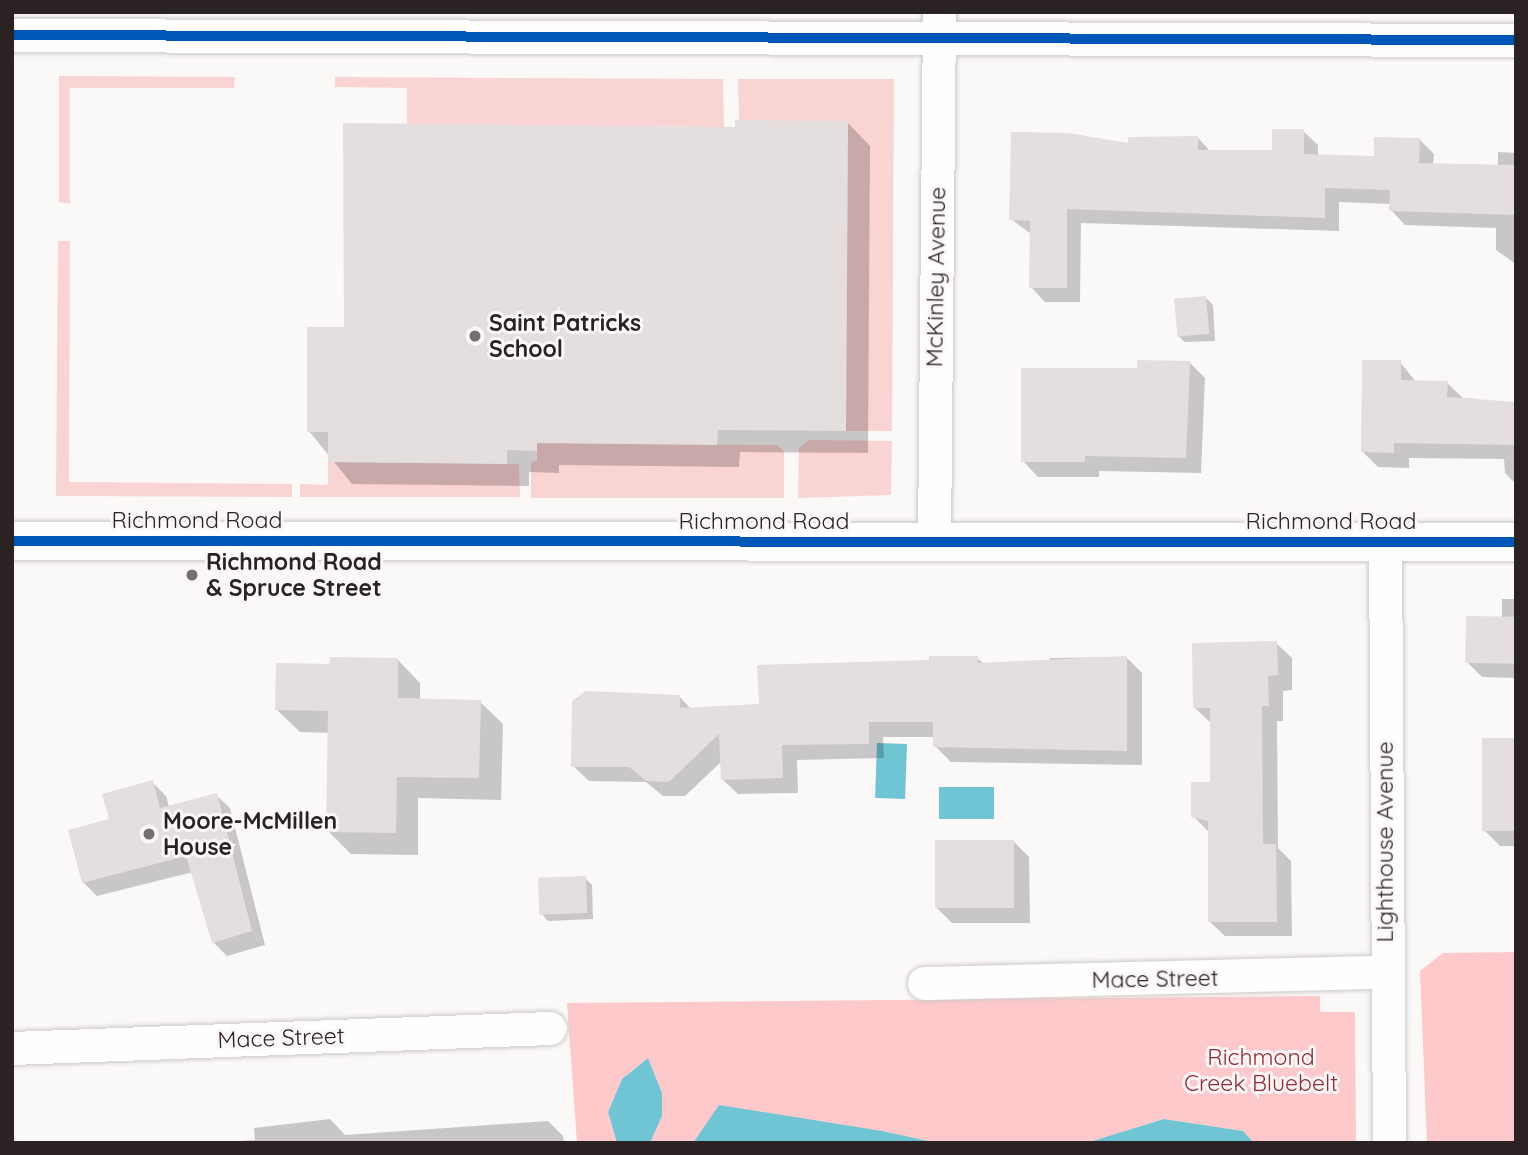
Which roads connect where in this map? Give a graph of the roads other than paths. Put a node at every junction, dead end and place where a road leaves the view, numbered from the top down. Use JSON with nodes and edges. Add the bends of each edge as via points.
{"nodes":[{"id":1,"x":939,"y":25,"type":"edge"},
{"id":2,"x":12,"y":35,"type":"edge"},
{"id":3,"x":1516,"y":40,"type":"edge"},
{"id":4,"x":12,"y":541,"type":"edge"},
{"id":5,"x":934,"y":542,"type":"junction"},
{"id":6,"x":1385,"y":542,"type":"junction"},
{"id":7,"x":1516,"y":542,"type":"edge"},
{"id":8,"x":1385,"y":972,"type":"junction"},
{"id":9,"x":924,"y":983,"type":"dead end"},
{"id":10,"x":550,"y":1028,"type":"dead end"},
{"id":11,"x":12,"y":1048,"type":"edge"},
{"id":12,"x":1389,"y":1143,"type":"edge"}],
"edges":[{"from":1,"to":2,"type":"street"},
{"from":1,"to":3,"type":"street"},
{"from":1,"to":5,"type":"street","name":"McKinley Avenue"},
{"from":4,"to":5,"type":"street","name":"Richmond Road"},
{"from":5,"to":6,"type":"street","name":"Richmond Road"},
{"from":6,"to":7,"type":"street","name":"Richmond Road"},
{"from":6,"to":8,"type":"street","name":"Lighthouse Avenue"},
{"from":8,"to":9,"type":"street","name":"Mace Street"},
{"from":8,"to":12,"type":"street","name":"Lighthouse Avenue"},
{"from":10,"to":11,"type":"street","name":"Mace Street"}]}
